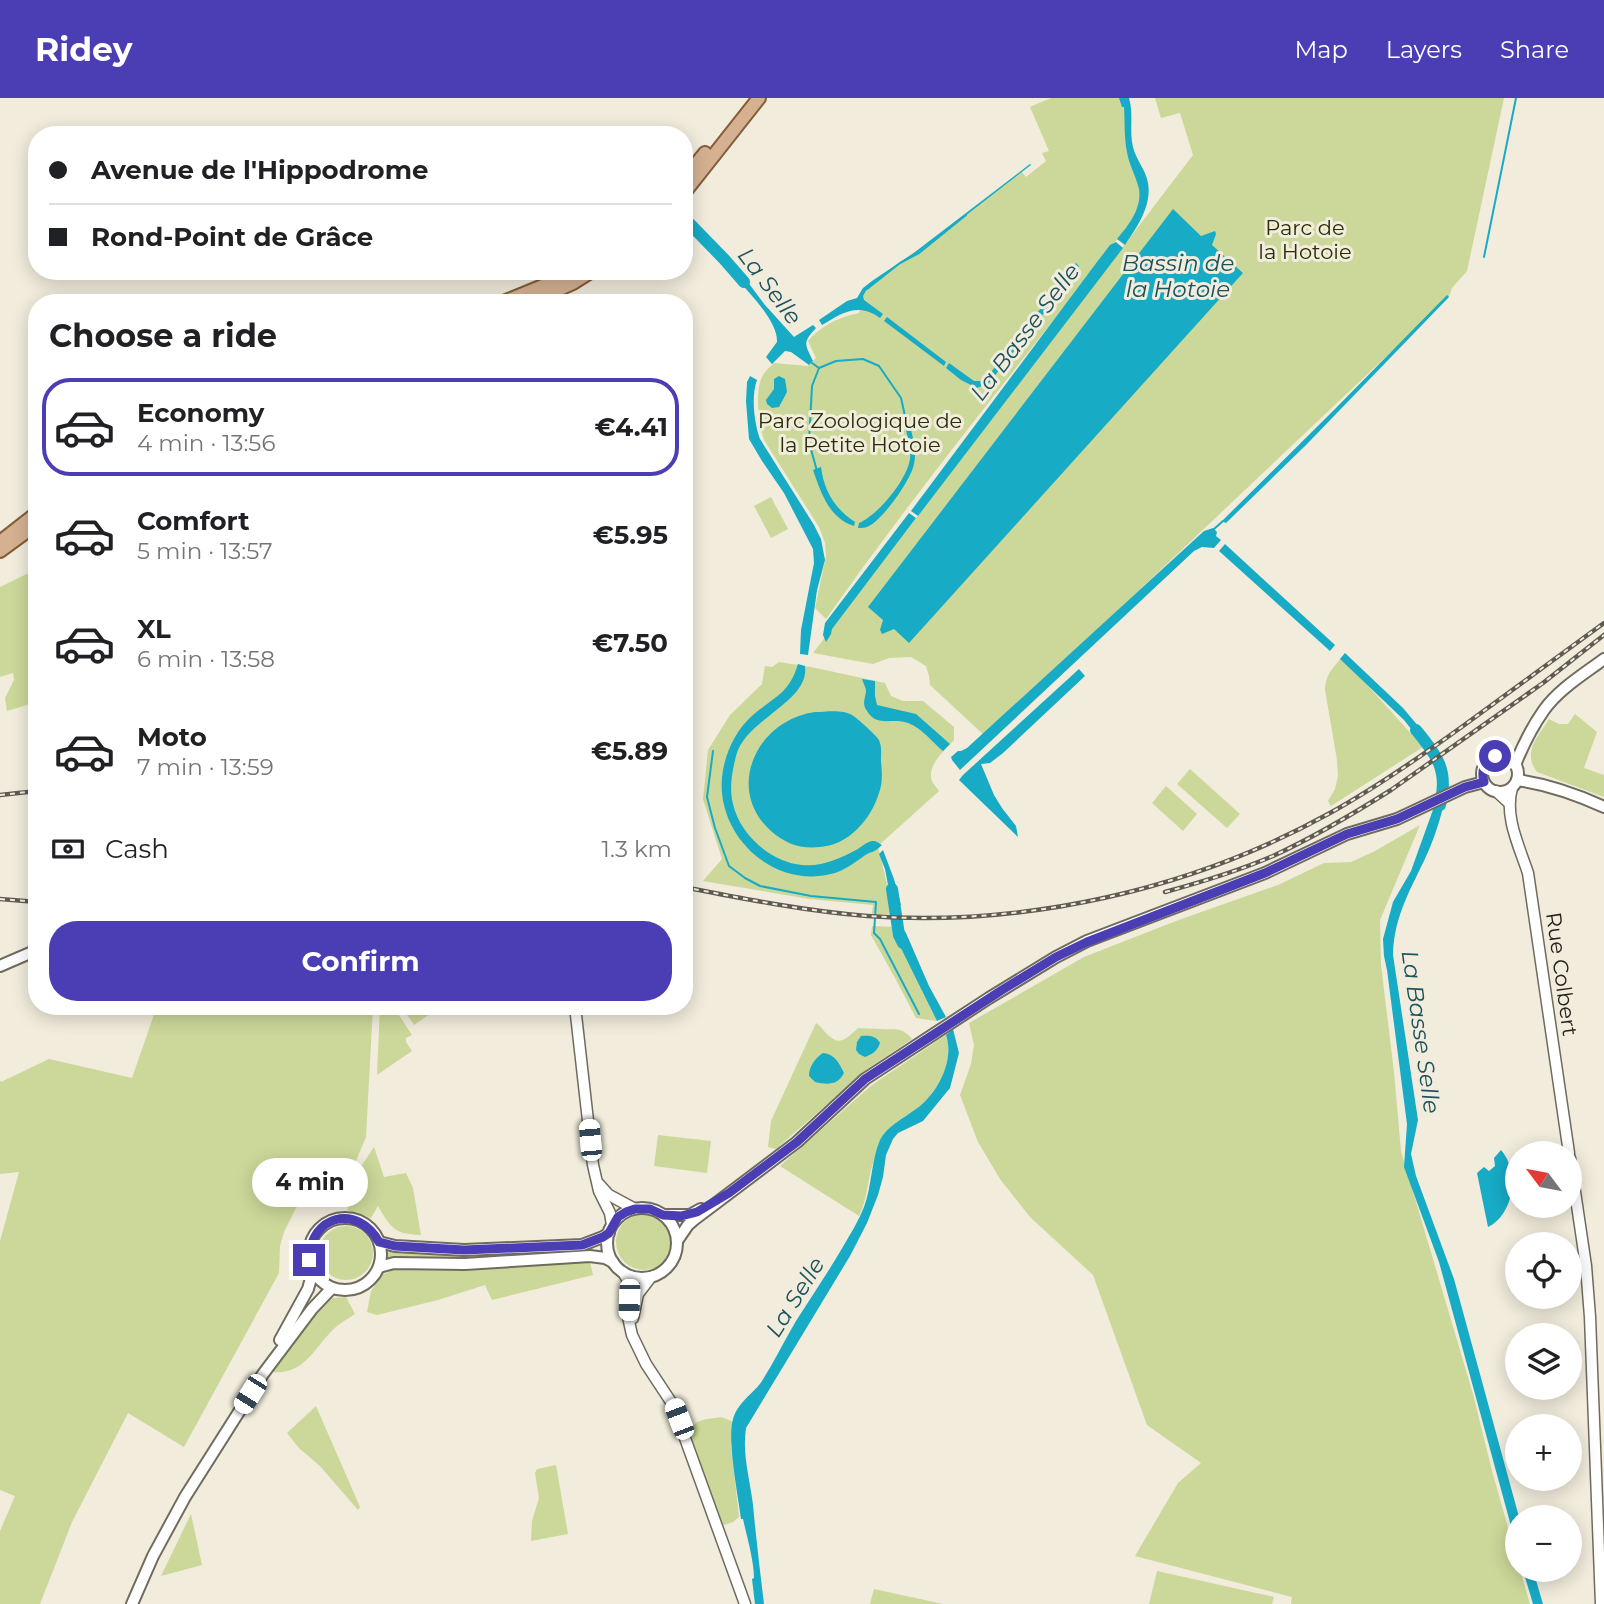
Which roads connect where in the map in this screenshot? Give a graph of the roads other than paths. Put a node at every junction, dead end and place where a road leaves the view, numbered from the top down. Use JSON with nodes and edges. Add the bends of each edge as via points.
{"nodes":[{"id":1,"x":748,"y":98,"type":"edge"},
{"id":2,"x":759,"y":98,"type":"edge"},
{"id":3,"x":693,"y":168,"type":"edge"},
{"id":4,"x":693,"y":182,"type":"edge"},
{"id":5,"x":556,"y":280,"type":"edge"},
{"id":6,"x":578,"y":280,"type":"edge"},
{"id":7,"x":524,"y":294,"type":"edge"},
{"id":8,"x":548,"y":294,"type":"edge"},
{"id":9,"x":28,"y":520,"type":"edge"},
{"id":10,"x":28,"y":531,"type":"edge"},
{"id":11,"x":0,"y":542,"type":"edge"},
{"id":12,"x":0,"y":551,"type":"edge"},
{"id":13,"x":1604,"y":659,"type":"edge"},
{"id":14,"x":1527,"y":737,"type":"junction"},
{"id":15,"x":1501,"y":756,"type":"junction"},
{"id":16,"x":1515,"y":765,"type":"junction"},
{"id":17,"x":1484,"y":782,"type":"junction"},
{"id":18,"x":1514,"y":784,"type":"junction"},
{"id":19,"x":1496,"y":791,"type":"junction"},
{"id":20,"x":1508,"y":802,"type":"junction"},
{"id":21,"x":1600,"y":805,"type":"edge"},
{"id":22,"x":28,"y":954,"type":"edge"},
{"id":23,"x":0,"y":966,"type":"edge"},
{"id":24,"x":576,"y":1015,"type":"edge"},
{"id":25,"x":1567,"y":1141,"type":"edge"},
{"id":26,"x":597,"y":1181,"type":"junction"},
{"id":27,"x":729,"y":1193,"type":"junction"},
{"id":28,"x":635,"y":1209,"type":"junction"},
{"id":29,"x":663,"y":1215,"type":"junction"},
{"id":30,"x":1579,"y":1218,"type":"edge"},
{"id":31,"x":611,"y":1229,"type":"junction"},
{"id":32,"x":677,"y":1241,"type":"junction"},
{"id":33,"x":379,"y":1242,"type":"junction"},
{"id":34,"x":613,"y":1262,"type":"junction"},
{"id":35,"x":379,"y":1267,"type":"junction"},
{"id":36,"x":313,"y":1271,"type":"junction"},
{"id":37,"x":623,"y":1272,"type":"junction"},
{"id":38,"x":651,"y":1277,"type":"junction"},
{"id":39,"x":332,"y":1288,"type":"junction"},
{"id":40,"x":631,"y":1329,"type":"junction"},
{"id":41,"x":262,"y":1374,"type":"junction"},
{"id":42,"x":132,"y":1604,"type":"edge"},
{"id":43,"x":744,"y":1604,"type":"edge"},
{"id":44,"x":1601,"y":1604,"type":"edge"}],
"edges":[{"from":1,"to":3,"type":"main road"},
{"from":2,"to":4,"type":"main road"},
{"from":5,"to":7,"type":"main road"},
{"from":6,"to":8,"type":"main road"},
{"from":9,"to":11,"type":"main road"},
{"from":10,"to":12,"type":"main road"},
{"from":13,"to":14,"type":"main road","via":[[1552,701]]},
{"from":14,"to":15,"type":"main road"},
{"from":14,"to":16,"type":"main road"},
{"from":15,"to":16,"type":"main road"},
{"from":15,"to":17,"type":"main road","via":[[1484,766]]},
{"from":16,"to":18,"type":"main road"},
{"from":17,"to":19,"type":"main road"},
{"from":17,"to":27,"type":"main road","via":[[1087,942],[1015,982],[865,1079],[797,1142]]},
{"from":18,"to":19,"type":"main road","via":[[1507,791]]},
{"from":18,"to":20,"type":"street","name":"Rue Colbert"},
{"from":18,"to":21,"type":"main road","via":[[1529,782]]},
{"from":19,"to":20,"type":"street"},
{"from":20,"to":25,"type":"street","name":"Rue Colbert","via":[[1528,873]]},
{"from":22,"to":23,"type":"main road"},
{"from":24,"to":26,"type":"street"},
{"from":26,"to":28,"type":"street","via":[[609,1195]]},
{"from":26,"to":31,"type":"street","via":[[610,1213]]},
{"from":27,"to":29,"type":"main road","via":[[690,1214]]},
{"from":27,"to":32,"type":"main road","via":[[688,1225]]},
{"from":28,"to":29,"type":"main road"},
{"from":28,"to":31,"type":"main road","via":[[618,1217]]},
{"from":29,"to":32,"type":"main road","via":[[673,1226]]},
{"from":30,"to":44,"type":"street","name":"Rue Colbert","via":[[1590,1317]]},
{"from":31,"to":33,"type":"main road","via":[[582,1245],[464,1250]]},
{"from":31,"to":34,"type":"main road","via":[[607,1243]]},
{"from":32,"to":38,"type":"main road","via":[[668,1266]]},
{"from":33,"to":35,"type":"main road"},
{"from":33,"to":36,"type":"main road","via":[[374,1232],[354,1219],[331,1221],[313,1237],[309,1260]]},
{"from":34,"to":35,"type":"main road","via":[[590,1256]]},
{"from":34,"to":37,"type":"main road"},
{"from":35,"to":39,"type":"main road","via":[[374,1277],[356,1289]]},
{"from":36,"to":39,"type":"main road"},
{"from":36,"to":41,"type":"main road","via":[[308,1289]]},
{"from":37,"to":38,"type":"main road"},
{"from":37,"to":40,"type":"street"},
{"from":38,"to":40,"type":"street","via":[[638,1294]]},
{"from":39,"to":41,"type":"main road"},
{"from":40,"to":43,"type":"street","via":[[679,1419]]},
{"from":41,"to":42,"type":"main road","via":[[185,1497]]}]}
